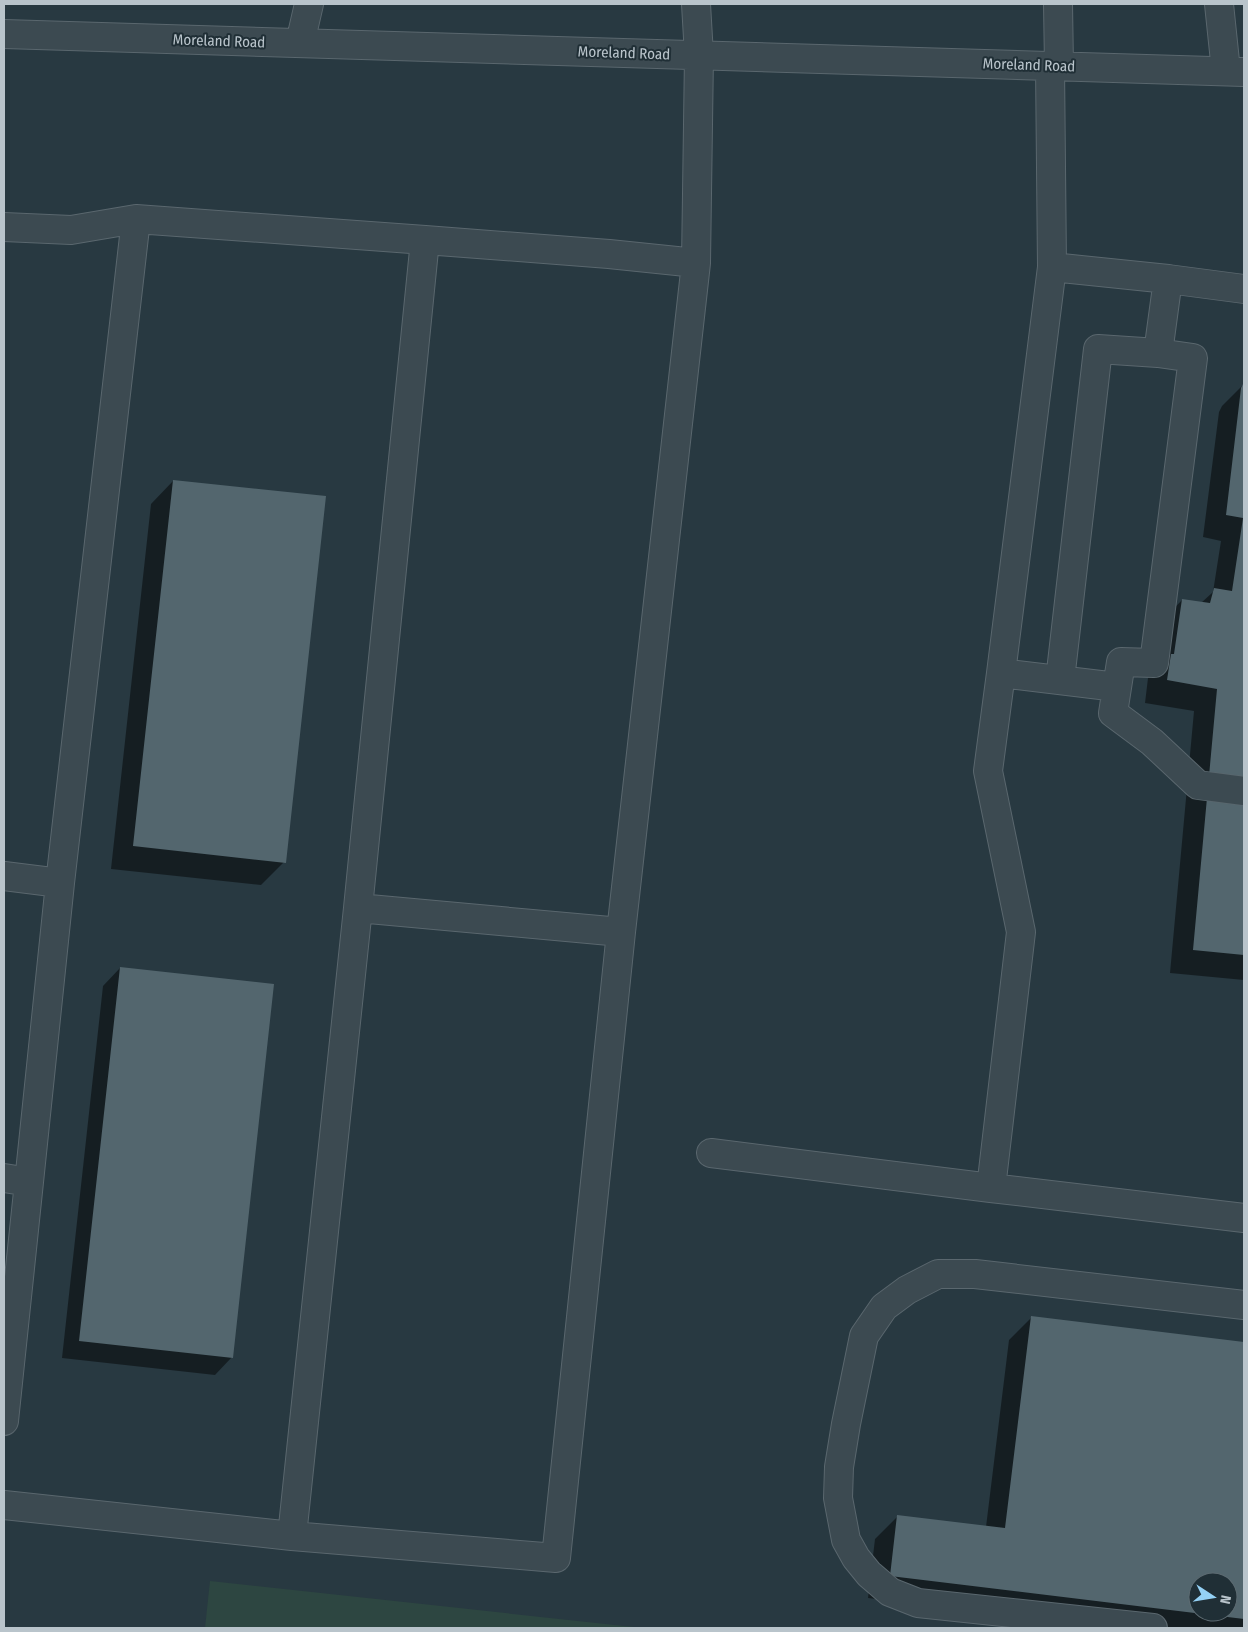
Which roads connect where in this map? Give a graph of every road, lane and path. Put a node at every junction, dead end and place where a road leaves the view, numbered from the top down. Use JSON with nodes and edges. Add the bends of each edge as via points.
{"nodes":[{"id":1,"x":309,"y":4,"type":"edge"},
{"id":2,"x":696,"y":4,"type":"edge"},
{"id":3,"x":1058,"y":4,"type":"edge"},
{"id":4,"x":1219,"y":4,"type":"edge"},
{"id":5,"x":4,"y":34,"type":"edge"},
{"id":6,"x":300,"y":43,"type":"junction"},
{"id":7,"x":699,"y":55,"type":"junction"},
{"id":8,"x":1055,"y":66,"type":"junction"},
{"id":9,"x":1235,"y":72,"type":"edge"},
{"id":10,"x":136,"y":219,"type":"junction"},
{"id":11,"x":4,"y":227,"type":"edge"},
{"id":12,"x":425,"y":240,"type":"junction"},
{"id":13,"x":696,"y":264,"type":"junction"},
{"id":14,"x":1052,"y":267,"type":"junction"},
{"id":15,"x":1168,"y":279,"type":"junction"},
{"id":16,"x":1244,"y":289,"type":"edge"},
{"id":17,"x":1158,"y":353,"type":"junction"},
{"id":18,"x":1001,"y":673,"type":"junction"},
{"id":19,"x":1060,"y":680,"type":"junction"},
{"id":20,"x":1117,"y":687,"type":"junction"},
{"id":21,"x":1244,"y":791,"type":"edge"},
{"id":22,"x":4,"y":876,"type":"edge"},
{"id":23,"x":60,"y":883,"type":"junction"},
{"id":24,"x":358,"y":908,"type":"junction"},
{"id":25,"x":621,"y":932,"type":"junction"},
{"id":26,"x":711,"y":1154,"type":"dead end"},
{"id":27,"x":16,"y":1180,"type":"edge"},
{"id":28,"x":991,"y":1188,"type":"junction"},
{"id":29,"x":1244,"y":1218,"type":"edge"},
{"id":30,"x":12,"y":1267,"type":"edge"},
{"id":31,"x":1244,"y":1305,"type":"edge"},
{"id":32,"x":7,"y":1358,"type":"edge"},
{"id":33,"x":4,"y":1421,"type":"edge"},
{"id":34,"x":4,"y":1505,"type":"edge"},
{"id":35,"x":292,"y":1536,"type":"junction"},
{"id":36,"x":1152,"y":1628,"type":"edge"}],
"edges":[{"from":1,"to":6,"type":"street"},
{"from":2,"to":7,"type":"street"},
{"from":3,"to":8,"type":"street"},
{"from":4,"to":9,"type":"street"},
{"from":5,"to":6,"type":"street","name":"Moreland Road"},
{"from":6,"to":7,"type":"street","name":"Moreland Road"},
{"from":7,"to":8,"type":"street","name":"Moreland Road"},
{"from":7,"to":13,"type":"street"},
{"from":8,"to":9,"type":"street","name":"Moreland Road"},
{"from":8,"to":14,"type":"street"},
{"from":10,"to":11,"type":"street","via":[[71,230]]},
{"from":10,"to":12,"type":"street"},
{"from":10,"to":23,"type":"street"},
{"from":12,"to":13,"type":"street"},
{"from":12,"to":24,"type":"street"},
{"from":13,"to":25,"type":"street"},
{"from":14,"to":15,"type":"street"},
{"from":14,"to":18,"type":"street"},
{"from":15,"to":16,"type":"street"},
{"from":15,"to":17,"type":"street"},
{"from":17,"to":19,"type":"street","via":[[1098,348]]},
{"from":17,"to":20,"type":"street","via":[[1194,358],[1154,663],[1121,662]]},
{"from":18,"to":19,"type":"street"},
{"from":18,"to":28,"type":"street","via":[[988,771],[1021,932]]},
{"from":19,"to":20,"type":"street"},
{"from":20,"to":21,"type":"street","via":[[1113,713],[1152,742],[1198,785]]},
{"from":22,"to":23,"type":"street"},
{"from":23,"to":27,"type":"street"},
{"from":24,"to":25,"type":"street"},
{"from":24,"to":35,"type":"street"},
{"from":25,"to":35,"type":"street","via":[[556,1558]]},
{"from":26,"to":28,"type":"street"},
{"from":27,"to":30,"type":"street"},
{"from":28,"to":29,"type":"street"},
{"from":30,"to":32,"type":"street"},
{"from":31,"to":36,"type":"street","via":[[975,1274],[938,1274],[884,1307],[864,1336],[839,1467],[838,1498],[846,1540],[869,1574],[890,1592],[918,1603]]},
{"from":32,"to":33,"type":"street"},
{"from":34,"to":35,"type":"street"}]}
